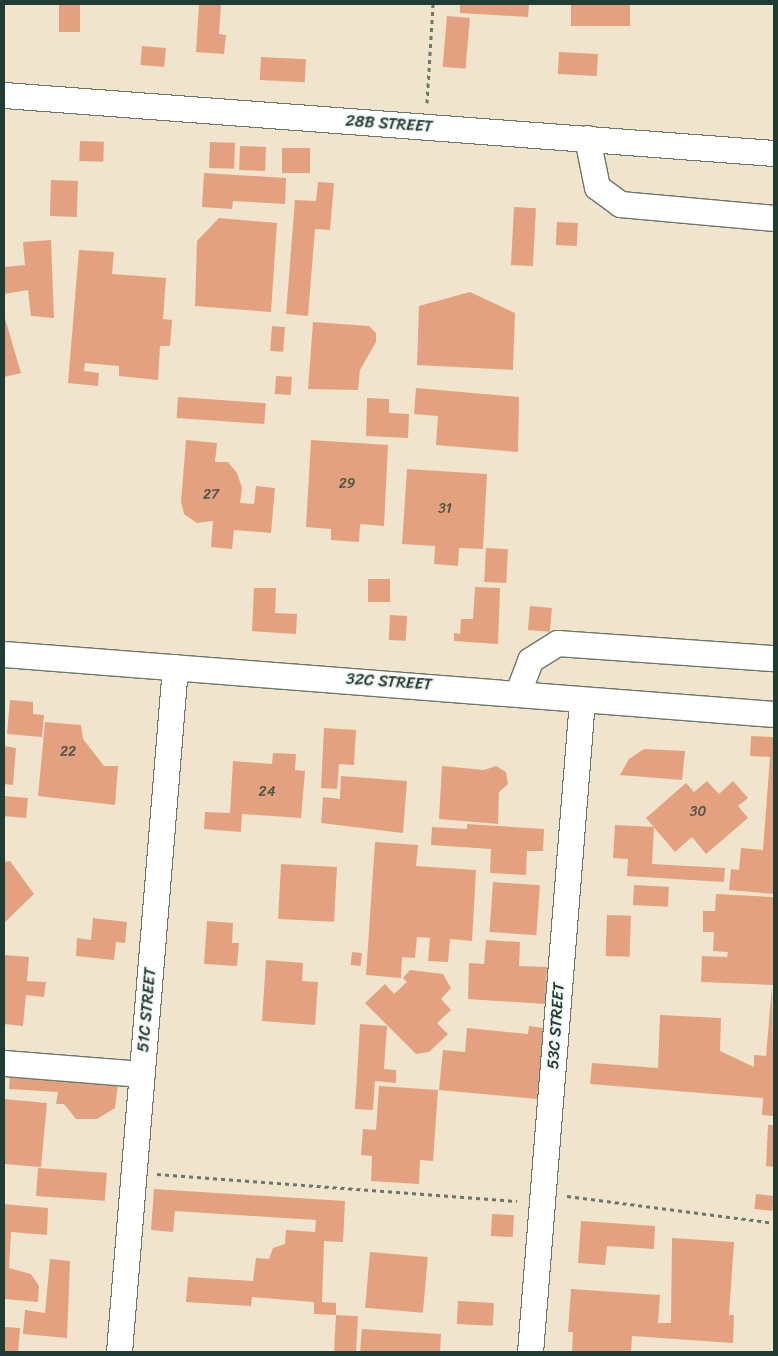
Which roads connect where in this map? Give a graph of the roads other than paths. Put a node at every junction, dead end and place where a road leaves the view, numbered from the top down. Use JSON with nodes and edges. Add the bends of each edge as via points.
{"nodes":[{"id":1,"x":4,"y":95,"type":"edge"},
{"id":2,"x":587,"y":138,"type":"junction"},
{"id":3,"x":774,"y":152,"type":"edge"},
{"id":4,"x":774,"y":218,"type":"edge"},
{"id":5,"x":4,"y":654,"type":"edge"},
{"id":6,"x":774,"y":658,"type":"edge"},
{"id":7,"x":175,"y":667,"type":"junction"},
{"id":8,"x":518,"y":692,"type":"junction"},
{"id":9,"x":582,"y":700,"type":"junction"},
{"id":10,"x":774,"y":714,"type":"edge"},
{"id":11,"x":4,"y":1063,"type":"edge"},
{"id":12,"x":142,"y":1074,"type":"junction"},
{"id":13,"x":119,"y":1352,"type":"edge"},
{"id":14,"x":530,"y":1352,"type":"edge"}],
"edges":[{"from":1,"to":2,"type":"street","name":"28B STREET"},
{"from":2,"to":3,"type":"street","name":"28B STREET"},
{"from":2,"to":4,"type":"street","via":[[591,173],[597,187],[620,204]]},
{"from":5,"to":7,"type":"street","name":"32C STREET"},
{"from":6,"to":8,"type":"street","via":[[557,643],[530,660]]},
{"from":7,"to":8,"type":"street","name":"32C STREET"},
{"from":7,"to":12,"type":"street","name":"51C STREET"},
{"from":8,"to":9,"type":"street","name":"32C STREET"},
{"from":9,"to":10,"type":"street","name":"32C STREET"},
{"from":9,"to":14,"type":"street","name":"53C STREET"},
{"from":11,"to":12,"type":"street"},
{"from":12,"to":13,"type":"street","name":"51C STREET"}]}
